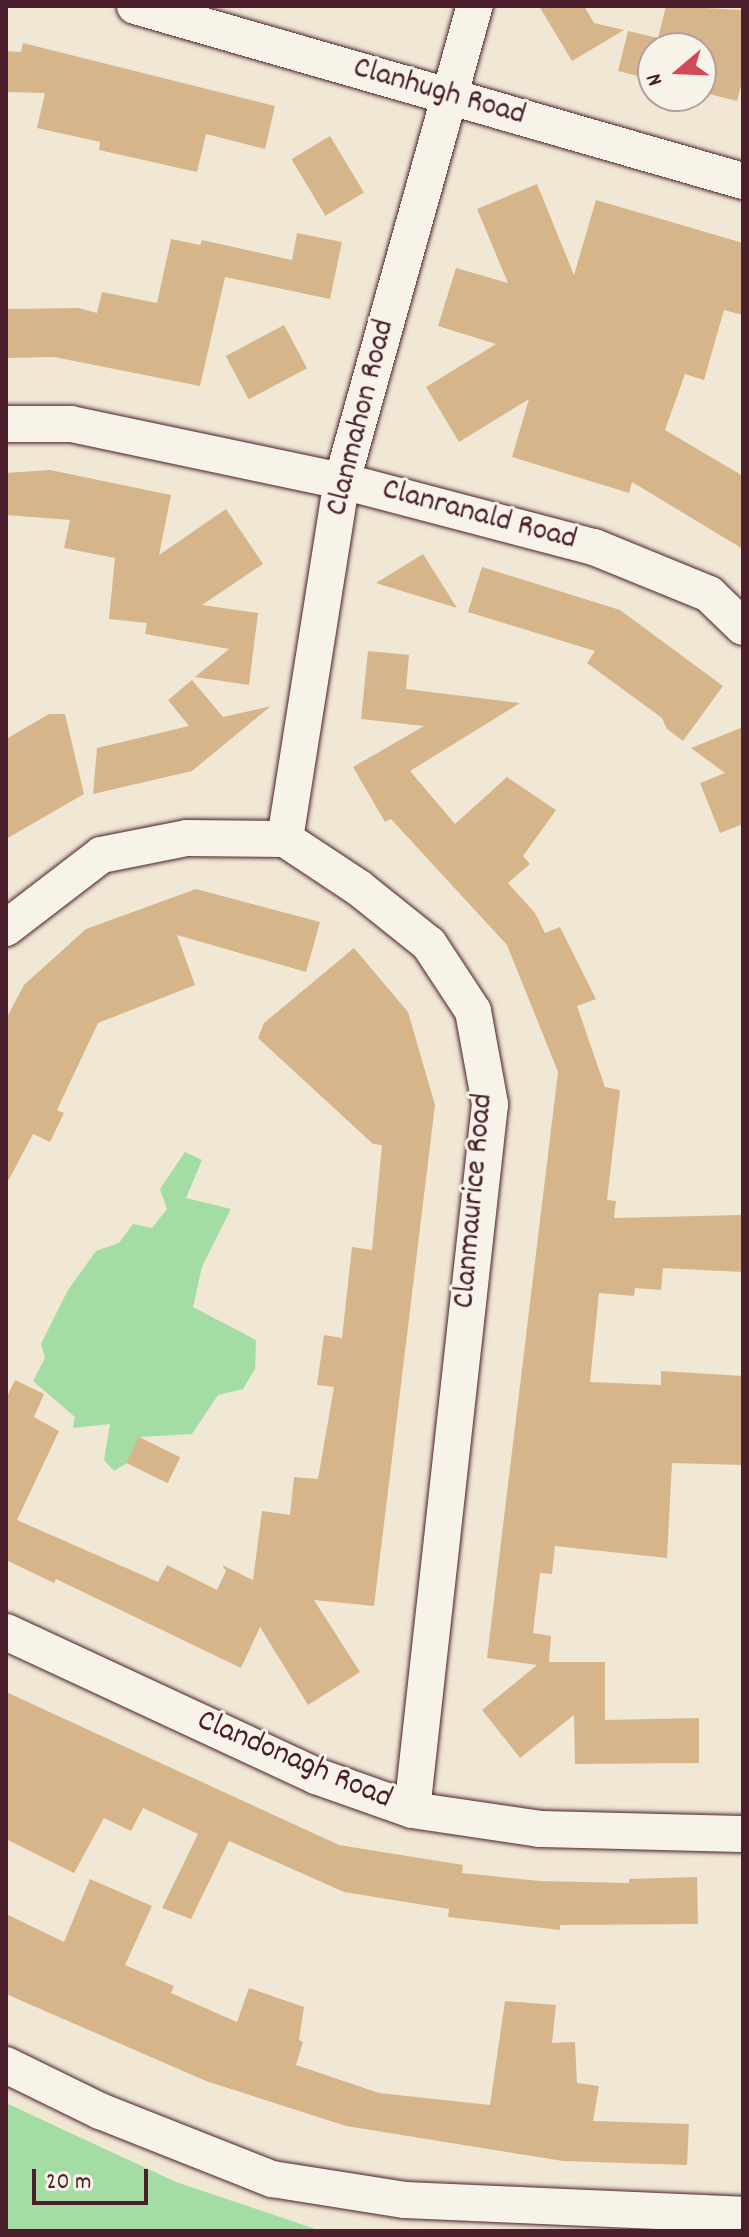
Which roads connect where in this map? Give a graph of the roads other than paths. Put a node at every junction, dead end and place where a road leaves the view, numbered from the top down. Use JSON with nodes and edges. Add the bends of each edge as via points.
{"nodes":[{"id":1,"x":135,"y":6,"type":"edge"},
{"id":2,"x":475,"y":6,"type":"edge"},
{"id":3,"x":448,"y":95,"type":"junction"},
{"id":4,"x":743,"y":181,"type":"edge"},
{"id":5,"x":6,"y":424,"type":"edge"},
{"id":6,"x":342,"y":481,"type":"junction"},
{"id":7,"x":743,"y":627,"type":"edge"},
{"id":8,"x":285,"y":839,"type":"junction"},
{"id":9,"x":6,"y":928,"type":"edge"},
{"id":10,"x":6,"y":1632,"type":"edge"},
{"id":11,"x":412,"y":1810,"type":"junction"},
{"id":12,"x":743,"y":1834,"type":"edge"},
{"id":13,"x":6,"y":2065,"type":"edge"},
{"id":14,"x":743,"y":2215,"type":"edge"}],
"edges":[{"from":1,"to":3,"type":"street","name":"Clanhugh Road"},
{"from":2,"to":3,"type":"street","name":"Clanmahon Road"},
{"from":3,"to":4,"type":"street","name":"Clanhugh Road"},
{"from":3,"to":6,"type":"street","name":"Clanmahon Road"},
{"from":5,"to":6,"type":"street","name":"Clanranald Road","via":[[71,424]]},
{"from":6,"to":7,"type":"street","name":"Clanranald Road","via":[[594,547],[709,594]]},
{"from":6,"to":8,"type":"street","name":"Clanmahon Road"},
{"from":8,"to":9,"type":"street","via":[[187,838],[101,855]]},
{"from":8,"to":11,"type":"street","name":"Clanmaurice Road","via":[[359,888],[429,944],[473,1011],[490,1104]]},
{"from":10,"to":11,"type":"street","name":"Clandonagh Road","via":[[316,1776]]},
{"from":11,"to":12,"type":"street","name":"Clandonagh Road","via":[[540,1829]]},
{"from":13,"to":14,"type":"street","via":[[100,2111],[272,2179],[405,2200]]}]}
